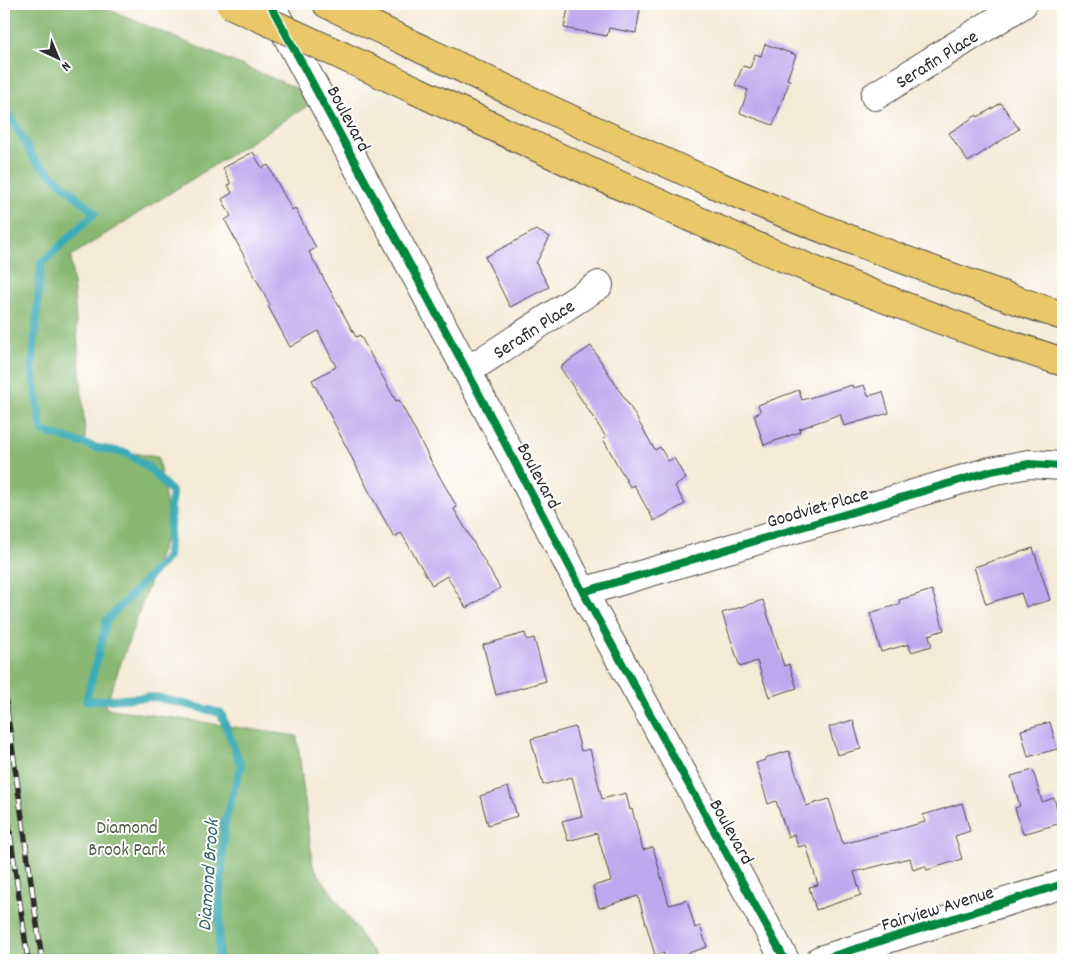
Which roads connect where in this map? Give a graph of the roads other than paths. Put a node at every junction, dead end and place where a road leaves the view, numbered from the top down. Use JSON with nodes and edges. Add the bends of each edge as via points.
{"nodes":[{"id":1,"x":230,"y":4,"type":"edge"},
{"id":2,"x":270,"y":4,"type":"edge"},
{"id":3,"x":327,"y":4,"type":"edge"},
{"id":4,"x":1023,"y":4,"type":"edge"},
{"id":5,"x":874,"y":96,"type":"dead end"},
{"id":6,"x":599,"y":285,"type":"dead end"},
{"id":7,"x":1063,"y":316,"type":"edge"},
{"id":8,"x":1063,"y":362,"type":"edge"},
{"id":9,"x":467,"y":370,"type":"junction"},
{"id":10,"x":1063,"y":466,"type":"edge"},
{"id":11,"x":583,"y":592,"type":"junction"},
{"id":12,"x":1063,"y":884,"type":"edge"},
{"id":13,"x":785,"y":960,"type":"edge"},
{"id":14,"x":820,"y":960,"type":"edge"}],
"edges":[{"from":1,"to":8,"type":"highway","bridge":true,"via":[[610,182],[786,259],[927,315]]},
{"from":2,"to":9,"type":"street","name":"Boulevard"},
{"from":3,"to":7,"type":"highway","via":[[715,184],[895,256]]},
{"from":4,"to":5,"type":"street","name":"Serafin Place"},
{"from":6,"to":9,"type":"street","name":"Serafin Place"},
{"from":9,"to":11,"type":"street","name":"Boulevard"},
{"from":10,"to":11,"type":"street","name":"Goodviet Place","via":[[1029,464],[991,471]]},
{"from":11,"to":13,"type":"street","name":"Boulevard"},
{"from":12,"to":14,"type":"street","name":"Fairview Avenue"}]}
